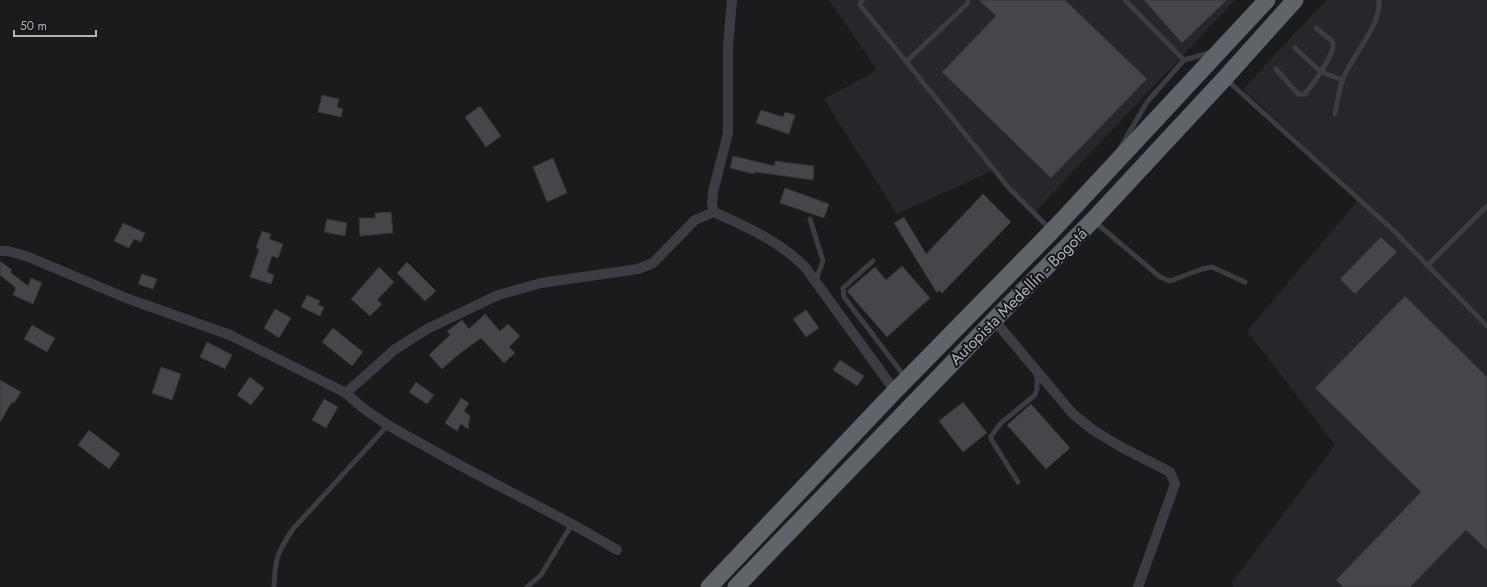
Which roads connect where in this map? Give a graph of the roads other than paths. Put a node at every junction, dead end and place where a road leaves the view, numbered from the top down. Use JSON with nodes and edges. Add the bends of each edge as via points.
{"nodes":[{"id":1,"x":732,"y":0,"type":"edge"},
{"id":2,"x":862,"y":0,"type":"edge"},
{"id":3,"x":968,"y":0,"type":"edge"},
{"id":4,"x":1125,"y":0,"type":"edge"},
{"id":5,"x":1267,"y":0,"type":"edge"},
{"id":6,"x":1303,"y":0,"type":"edge"},
{"id":7,"x":1379,"y":0,"type":"edge"},
{"id":8,"x":1290,"y":5,"type":"edge"},
{"id":9,"x":1316,"y":28,"type":"dead end"},
{"id":10,"x":1224,"y":48,"type":"junction"},
{"id":11,"x":1295,"y":48,"type":"dead end"},
{"id":12,"x":1184,"y":60,"type":"junction"},
{"id":13,"x":906,"y":62,"type":"junction"},
{"id":14,"x":1276,"y":69,"type":"dead end"},
{"id":15,"x":1321,"y":72,"type":"junction"},
{"id":16,"x":1225,"y":78,"type":"junction"},
{"id":17,"x":1343,"y":80,"type":"junction"},
{"id":18,"x":1335,"y":114,"type":"dead end"},
{"id":19,"x":1104,"y":174,"type":"junction"},
{"id":20,"x":1487,"y":206,"type":"edge"},
{"id":21,"x":714,"y":212,"type":"junction"},
{"id":22,"x":810,"y":219,"type":"dead end"},
{"id":23,"x":1093,"y":220,"type":"junction"},
{"id":24,"x":1052,"y":231,"type":"junction"},
{"id":25,"x":0,"y":251,"type":"edge"},
{"id":26,"x":873,"y":261,"type":"dead end"},
{"id":27,"x":1428,"y":266,"type":"junction"},
{"id":28,"x":816,"y":280,"type":"junction"},
{"id":29,"x":1245,"y":282,"type":"dead end"},
{"id":30,"x":994,"y":320,"type":"junction"},
{"id":31,"x":1487,"y":326,"type":"edge"},
{"id":32,"x":1037,"y":371,"type":"junction"},
{"id":33,"x":900,"y":385,"type":"junction"},
{"id":34,"x":346,"y":393,"type":"junction"},
{"id":35,"x":388,"y":425,"type":"junction"},
{"id":36,"x":1018,"y":482,"type":"dead end"},
{"id":37,"x":572,"y":524,"type":"junction"},
{"id":38,"x":617,"y":550,"type":"dead end"},
{"id":39,"x":274,"y":587,"type":"edge"},
{"id":40,"x":527,"y":587,"type":"edge"},
{"id":41,"x":709,"y":587,"type":"edge"},
{"id":42,"x":736,"y":587,"type":"edge"},
{"id":43,"x":1138,"y":587,"type":"edge"}],
"edges":[{"from":1,"to":21,"type":"street","via":[[728,46],[728,134],[713,192]]},
{"from":2,"to":13,"type":"lane","via":[[860,5]]},
{"from":3,"to":13,"type":"lane","via":[[967,4]]},
{"from":4,"to":12,"type":"lane"},
{"from":5,"to":10,"type":"highway","name":"Autopista Medellín - Bogotá"},
{"from":6,"to":8,"type":"lane"},
{"from":7,"to":17,"type":"lane","via":[[1380,7],[1375,22]]},
{"from":8,"to":16,"type":"highway","name":"Autopista Medellín - Bogotá"},
{"from":9,"to":15,"type":"lane","via":[[1334,44]]},
{"from":10,"to":12,"type":"lane"},
{"from":10,"to":19,"type":"highway","name":"Autopista Medellín - Bogotá"},
{"from":11,"to":15,"type":"lane"},
{"from":12,"to":19,"type":"lane","via":[[1147,102]]},
{"from":13,"to":24,"type":"lane","via":[[1009,188]]},
{"from":14,"to":15,"type":"lane","via":[[1298,94],[1302,95]]},
{"from":15,"to":17,"type":"lane"},
{"from":16,"to":23,"type":"highway","name":"Autopista Medellín - Bogotá"},
{"from":16,"to":27,"type":"lane","via":[[1393,230]]},
{"from":17,"to":18,"type":"lane"},
{"from":19,"to":24,"type":"highway","name":"Autopista Medellín - Bogotá"},
{"from":20,"to":27,"type":"lane"},
{"from":21,"to":28,"type":"street","via":[[768,238],[790,252]]},
{"from":21,"to":34,"type":"street","via":[[695,220],[653,264],[638,269],[541,282],[498,295],[427,329],[394,350]]},
{"from":22,"to":28,"type":"lane","via":[[823,261]]},
{"from":23,"to":29,"type":"lane","via":[[1160,277],[1170,281],[1212,267]]},
{"from":23,"to":30,"type":"highway","name":"Autopista Medellín - Bogotá"},
{"from":24,"to":33,"type":"highway","name":"Autopista Medellín - Bogotá"},
{"from":25,"to":34,"type":"street","via":[[26,256],[126,298],[230,335]]},
{"from":26,"to":33,"type":"lane","via":[[843,288],[842,292]]},
{"from":27,"to":31,"type":"lane"},
{"from":28,"to":33,"type":"street","via":[[824,294]]},
{"from":30,"to":32,"type":"street"},
{"from":30,"to":42,"type":"highway","name":"Autopista Medellín - Bogotá"},
{"from":32,"to":36,"type":"lane","via":[[1035,395],[1001,423],[991,436]]},
{"from":32,"to":43,"type":"street","via":[[1073,414],[1093,430],[1173,476],[1175,484]]},
{"from":33,"to":41,"type":"highway","name":"Autopista Medellín - Bogotá"},
{"from":34,"to":35,"type":"street","via":[[358,405]]},
{"from":35,"to":37,"type":"street","via":[[467,470]]},
{"from":35,"to":39,"type":"lane","via":[[293,529],[280,548],[274,563]]},
{"from":37,"to":38,"type":"street"},
{"from":37,"to":40,"type":"lane","via":[[541,576]]}]}
